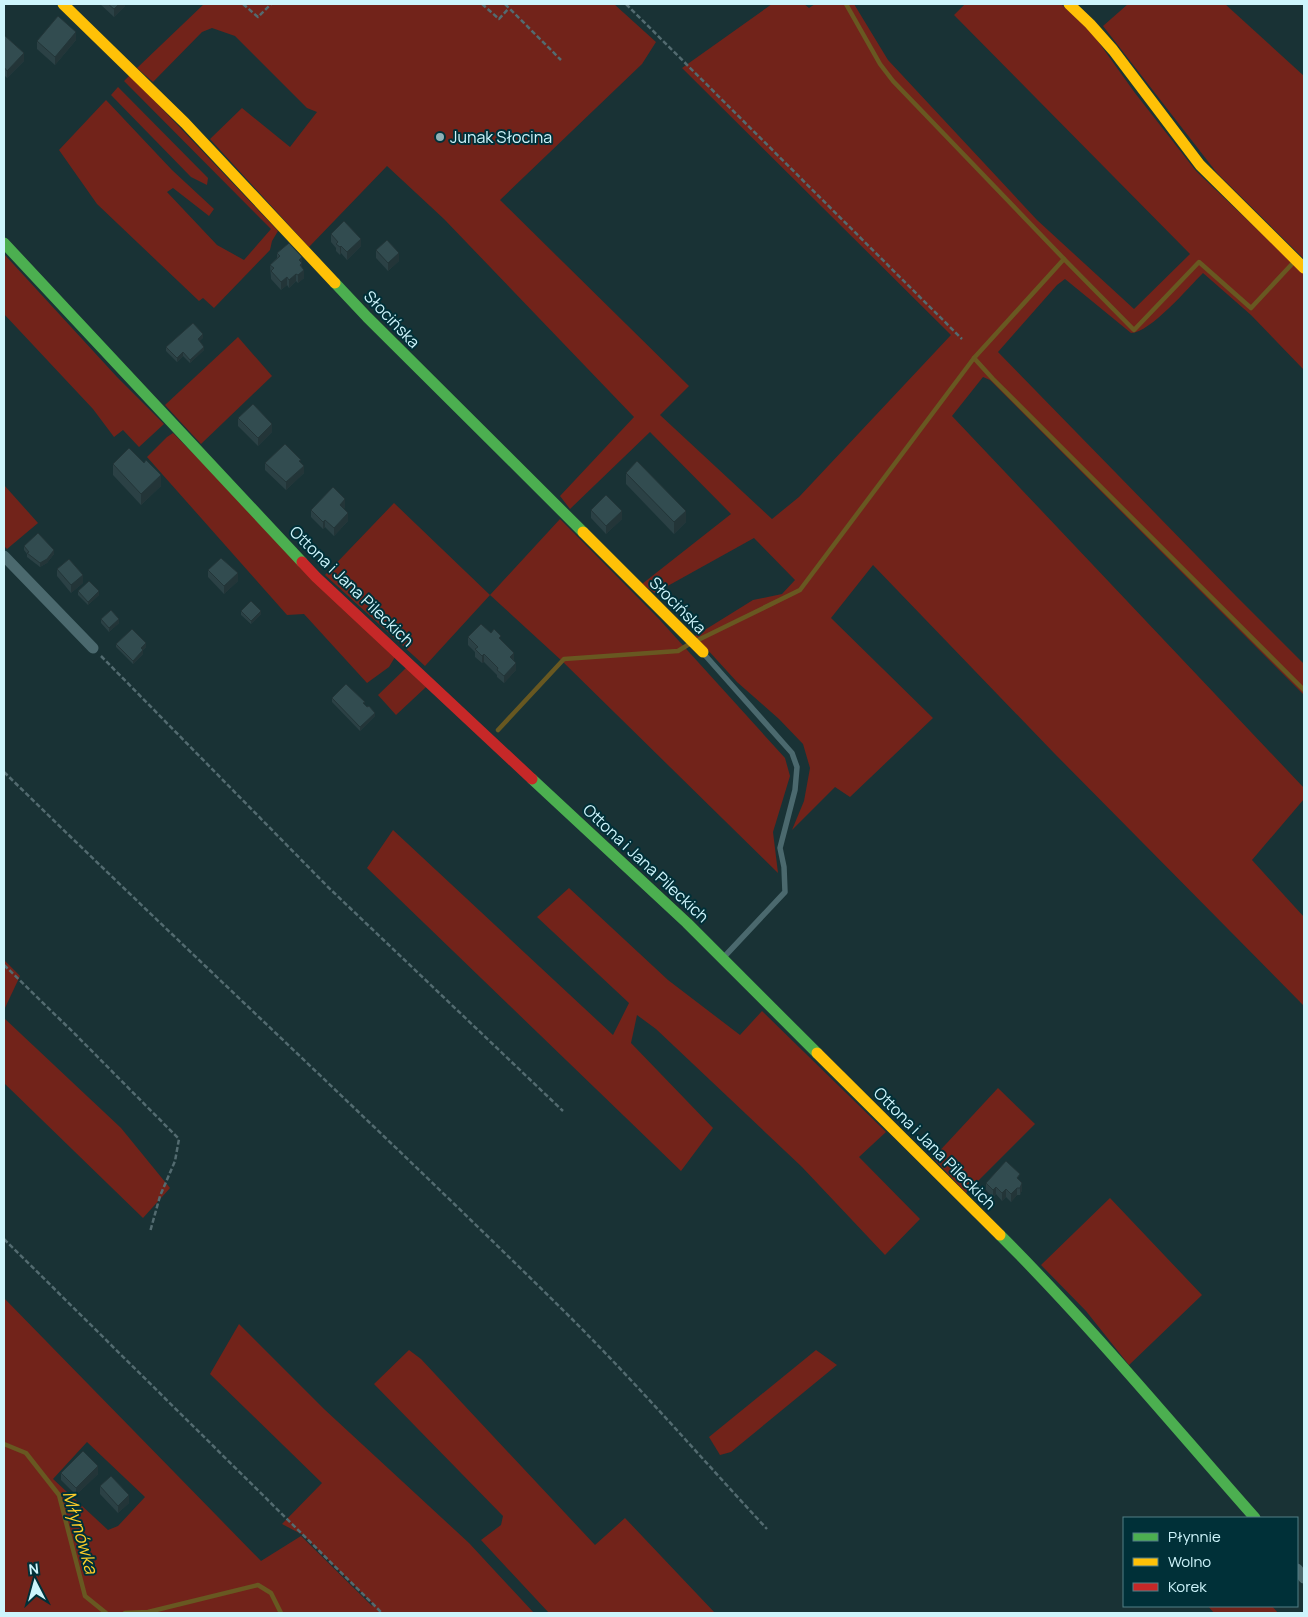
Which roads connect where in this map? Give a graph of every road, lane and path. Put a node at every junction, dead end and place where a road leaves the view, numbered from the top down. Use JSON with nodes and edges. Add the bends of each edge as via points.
{"nodes":[{"id":1,"x":63,"y":4,"type":"edge"},
{"id":2,"x":244,"y":4,"type":"edge"},
{"id":3,"x":271,"y":4,"type":"edge"},
{"id":4,"x":482,"y":4,"type":"edge"},
{"id":5,"x":505,"y":4,"type":"edge"},
{"id":6,"x":626,"y":4,"type":"edge"},
{"id":7,"x":1069,"y":4,"type":"edge"},
{"id":8,"x":509,"y":8,"type":"junction"},
{"id":9,"x":561,"y":60,"type":"dead end"},
{"id":10,"x":4,"y":243,"type":"edge"},
{"id":11,"x":1304,"y":268,"type":"edge"},
{"id":12,"x":962,"y":338,"type":"dead end"},
{"id":13,"x":4,"y":556,"type":"edge"},
{"id":14,"x":93,"y":648,"type":"joint"},
{"id":15,"x":703,"y":652,"type":"joint"},
{"id":16,"x":4,"y":772,"type":"edge"},
{"id":17,"x":723,"y":958,"type":"junction"},
{"id":18,"x":4,"y":965,"type":"edge"},
{"id":19,"x":563,"y":1111,"type":"dead end"},
{"id":20,"x":150,"y":1232,"type":"dead end"},
{"id":21,"x":4,"y":1238,"type":"edge"},
{"id":22,"x":1254,"y":1517,"type":"edge"},
{"id":23,"x":767,"y":1529,"type":"dead end"},
{"id":24,"x":382,"y":1613,"type":"edge"}],
"edges":[{"from":1,"to":15,"type":"street","name":"Słocińska","via":[[185,123],[367,317]]},
{"from":2,"to":3,"type":"path","via":[[258,17]]},
{"from":4,"to":8,"type":"path","via":[[499,19]]},
{"from":5,"to":8,"type":"path"},
{"from":6,"to":12,"type":"path"},
{"from":7,"to":11,"type":"street","via":[[1113,50],[1200,165]]},
{"from":8,"to":9,"type":"path"},
{"from":10,"to":17,"type":"street","name":"Ottona i Jana Pileckich","via":[[316,577]]},
{"from":13,"to":14,"type":"street"},
{"from":14,"to":19,"type":"path","via":[[329,888]]},
{"from":15,"to":17,"type":"lane","via":[[792,753],[797,766],[795,790],[780,848],[785,892]]},
{"from":16,"to":23,"type":"path","via":[[573,1320]]},
{"from":17,"to":22,"type":"street","name":"Ottona i Jana Pileckich","via":[[1035,1270]]},
{"from":18,"to":20,"type":"path","via":[[179,1139],[175,1161],[160,1196]]},
{"from":21,"to":24,"type":"path"}]}
